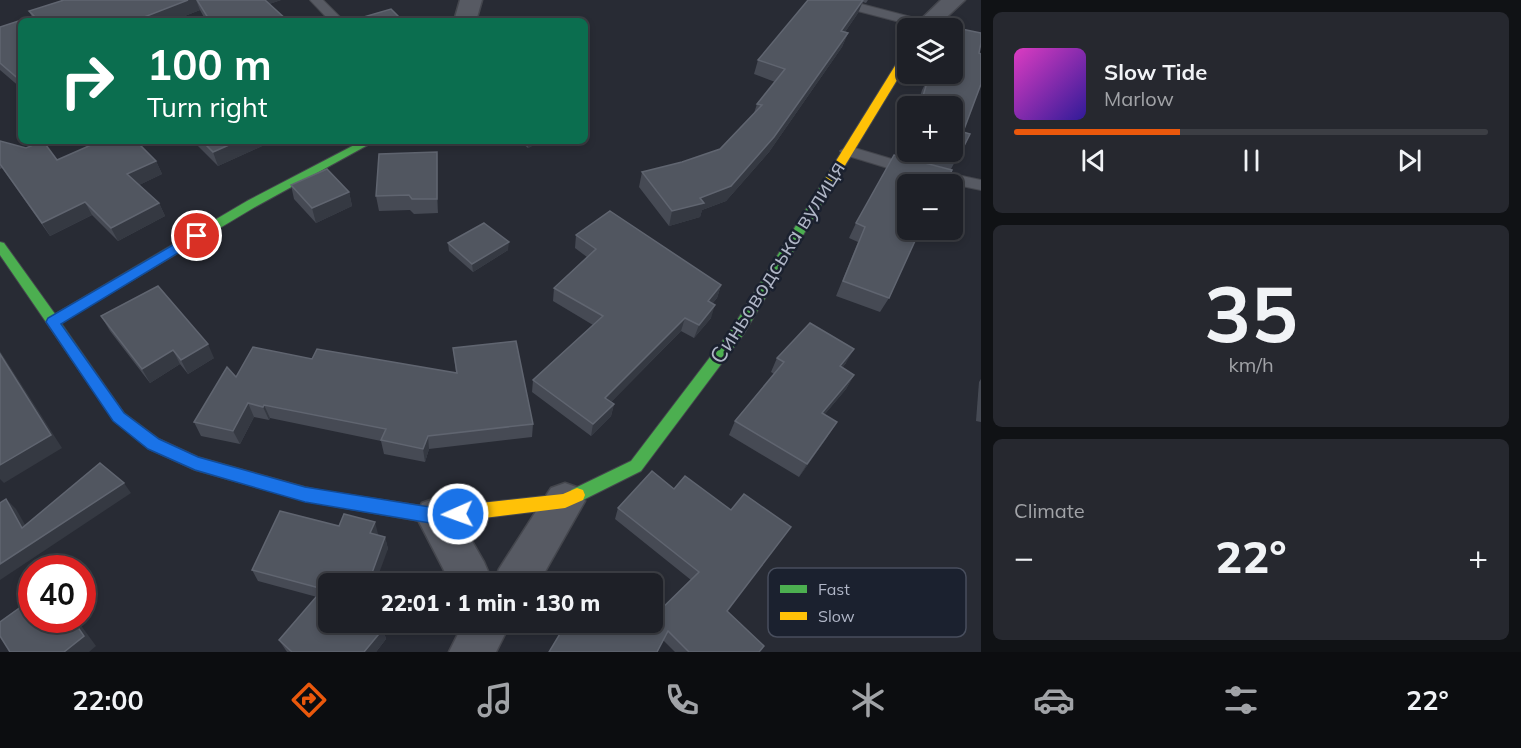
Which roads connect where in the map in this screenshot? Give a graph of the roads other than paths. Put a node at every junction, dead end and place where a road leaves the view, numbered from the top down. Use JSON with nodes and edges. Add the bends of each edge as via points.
{"nodes":[{"id":1,"x":316,"y":0,"type":"edge"},
{"id":2,"x":471,"y":0,"type":"edge"},
{"id":3,"x":831,"y":0,"type":"edge"},
{"id":4,"x":954,"y":0,"type":"edge"},
{"id":5,"x":334,"y":18,"type":"edge"},
{"id":6,"x":466,"y":18,"type":"edge"},
{"id":7,"x":933,"y":18,"type":"edge"},
{"id":8,"x":897,"y":19,"type":"edge"},
{"id":9,"x":897,"y":71,"type":"edge"},
{"id":10,"x":364,"y":144,"type":"edge"},
{"id":11,"x":848,"y":151,"type":"junction"},
{"id":12,"x":981,"y":184,"type":"edge"},
{"id":13,"x":0,"y":246,"type":"edge"},
{"id":14,"x":53,"y":322,"type":"junction"},
{"id":15,"x":565,"y":501,"type":"junction"},
{"id":16,"x":436,"y":516,"type":"junction"},
{"id":17,"x":467,"y":573,"type":"edge"},
{"id":18,"x":521,"y":573,"type":"edge"},
{"id":19,"x":461,"y":633,"type":"edge"},
{"id":20,"x":482,"y":633,"type":"edge"},
{"id":21,"x":458,"y":652,"type":"edge"},
{"id":22,"x":471,"y":652,"type":"edge"}],
"edges":[{"from":1,"to":5,"type":"lane"},
{"from":2,"to":6,"type":"street"},
{"from":3,"to":8,"type":"lane"},
{"from":4,"to":7,"type":"street"},
{"from":9,"to":11,"type":"street","name":"Синьоводська вулиця"},
{"from":10,"to":14,"type":"street","via":[[251,204]]},
{"from":11,"to":12,"type":"lane","via":[[930,176]]},
{"from":11,"to":15,"type":"street","name":"Синьоводська вулиця","via":[[738,331],[636,466]]},
{"from":13,"to":14,"type":"street","name":"Синьоводська вулиця"},
{"from":14,"to":16,"type":"street","name":"Синьоводська вулиця","via":[[119,417],[154,444],[195,463],[305,494]]},
{"from":15,"to":16,"type":"street","name":"Синьоводська вулиця"},
{"from":15,"to":18,"type":"street"},
{"from":16,"to":17,"type":"street"},
{"from":19,"to":21,"type":"street"},
{"from":20,"to":22,"type":"street"}]}
